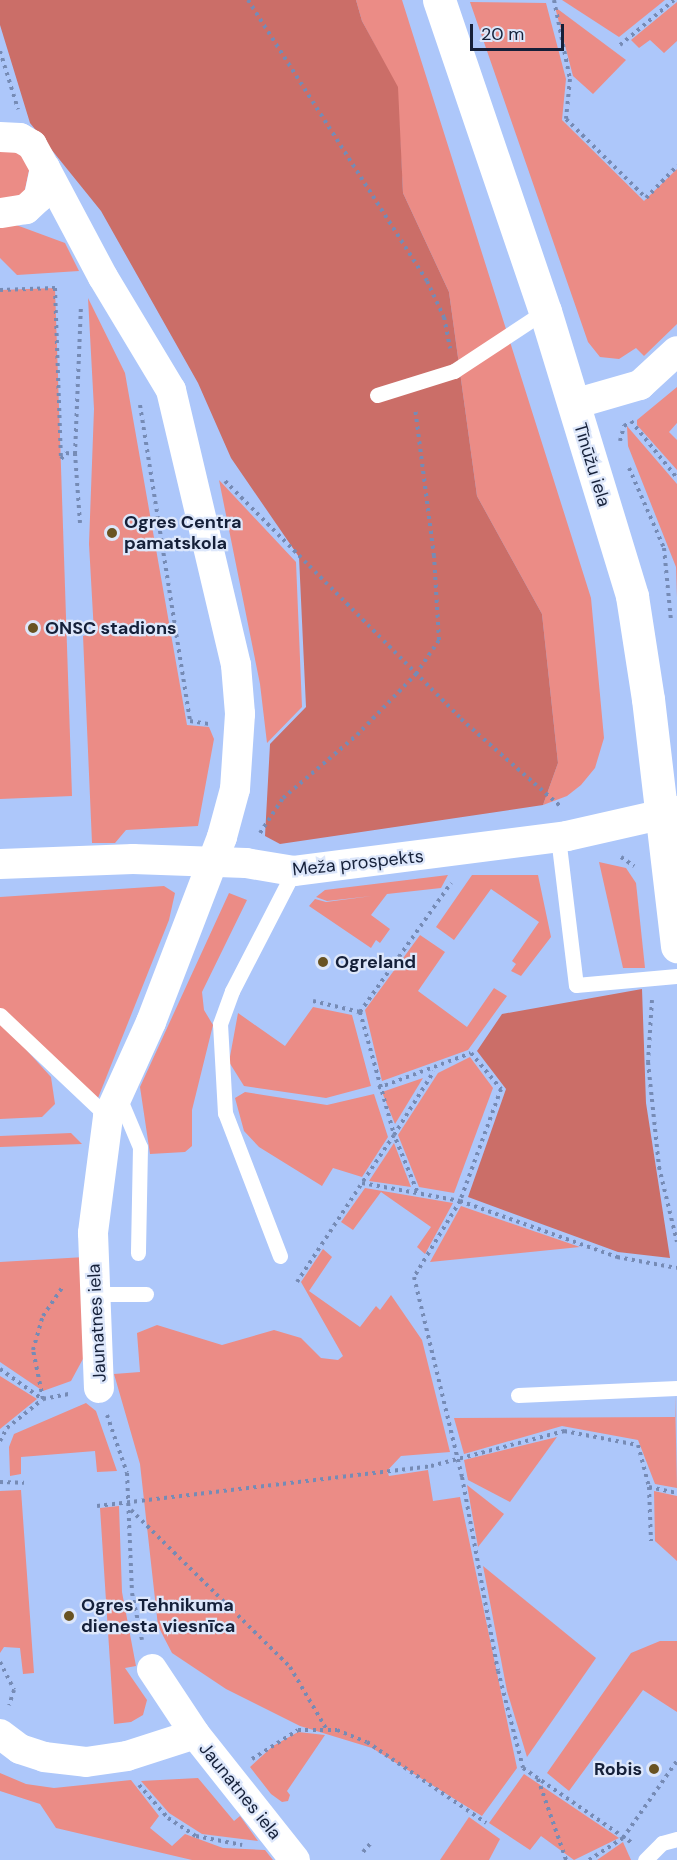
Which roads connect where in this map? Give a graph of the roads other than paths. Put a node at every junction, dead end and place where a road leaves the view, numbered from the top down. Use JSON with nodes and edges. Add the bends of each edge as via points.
{"nodes":[{"id":1,"x":439,"y":0,"type":"edge"},
{"id":2,"x":3,"y":129,"type":"edge"},
{"id":3,"x":45,"y":168,"type":"junction"},
{"id":4,"x":13,"y":211,"type":"edge"},
{"id":5,"x":83,"y":240,"type":"junction"},
{"id":6,"x":545,"y":311,"type":"junction"},
{"id":7,"x":677,"y":351,"type":"edge"},
{"id":8,"x":377,"y":395,"type":"dead end"},
{"id":9,"x":574,"y":405,"type":"junction"},
{"id":10,"x":670,"y":812,"type":"edge"},
{"id":11,"x":563,"y":828,"type":"junction"},
{"id":12,"x":213,"y":861,"type":"junction"},
{"id":13,"x":0,"y":864,"type":"edge"},
{"id":14,"x":294,"y":871,"type":"junction"},
{"id":15,"x":677,"y":946,"type":"edge"},
{"id":16,"x":677,"y":976,"type":"edge"},
{"id":17,"x":0,"y":1015,"type":"edge"},
{"id":18,"x":113,"y":1106,"type":"junction"},
{"id":19,"x":138,"y":1253,"type":"dead end"},
{"id":20,"x":280,"y":1256,"type":"dead end"},
{"id":21,"x":95,"y":1294,"type":"junction"},
{"id":22,"x":146,"y":1294,"type":"dead end"},
{"id":23,"x":99,"y":1388,"type":"road end"},
{"id":24,"x":677,"y":1388,"type":"edge"},
{"id":25,"x":518,"y":1395,"type":"dead end"},
{"id":26,"x":152,"y":1669,"type":"road end"},
{"id":27,"x":3,"y":1723,"type":"edge"},
{"id":28,"x":195,"y":1734,"type":"junction"},
{"id":29,"x":677,"y":1839,"type":"edge"},
{"id":30,"x":295,"y":1860,"type":"edge"},
{"id":31,"x":645,"y":1860,"type":"edge"}],
"edges":[{"from":1,"to":6,"type":"main road","name":"Tīnūžu iela"},
{"from":2,"to":3,"type":"street","name":"Jaunatnes iela","via":[[32,145]]},
{"from":3,"to":4,"type":"street","via":[[39,196]]},
{"from":3,"to":5,"type":"street","name":"Jaunatnes iela"},
{"from":4,"to":5,"type":"street"},
{"from":5,"to":12,"type":"street","name":"Jaunatnes iela","via":[[171,390],[236,665],[240,714],[235,789]]},
{"from":6,"to":8,"type":"lane","via":[[454,371]]},
{"from":6,"to":9,"type":"main road","name":"Tīnūžu iela"},
{"from":7,"to":9,"type":"street","via":[[640,385]]},
{"from":9,"to":10,"type":"main road","name":"Tīnūžu iela","via":[[632,596]]},
{"from":10,"to":11,"type":"street","name":"Meža prospekts"},
{"from":10,"to":15,"type":"main road","name":"Tīnūžu iela"},
{"from":11,"to":14,"type":"street","name":"Meža prospekts"},
{"from":11,"to":16,"type":"lane","via":[[576,985]]},
{"from":12,"to":13,"type":"street","name":"Meža prospekts","via":[[133,859]]},
{"from":12,"to":14,"type":"street","name":"Meža prospekts"},
{"from":12,"to":18,"type":"street","name":"Jaunatnes iela","via":[[151,1022]]},
{"from":14,"to":20,"type":"lane","via":[[236,983],[220,1024],[225,1113]]},
{"from":17,"to":18,"type":"lane"},
{"from":18,"to":19,"type":"lane","via":[[140,1147]]},
{"from":18,"to":21,"type":"street","name":"Jaunatnes iela","via":[[97,1185]]},
{"from":21,"to":22,"type":"lane"},
{"from":21,"to":23,"type":"street","name":"Jaunatnes iela"},
{"from":24,"to":25,"type":"lane"},
{"from":26,"to":28,"type":"street","name":"Jaunatnes iela"},
{"from":27,"to":28,"type":"street","via":[[20,1749],[44,1757],[86,1762],[127,1756]]},
{"from":28,"to":30,"type":"street","name":"Jaunatnes iela"},
{"from":29,"to":31,"type":"lane","via":[[662,1843]]}]}
